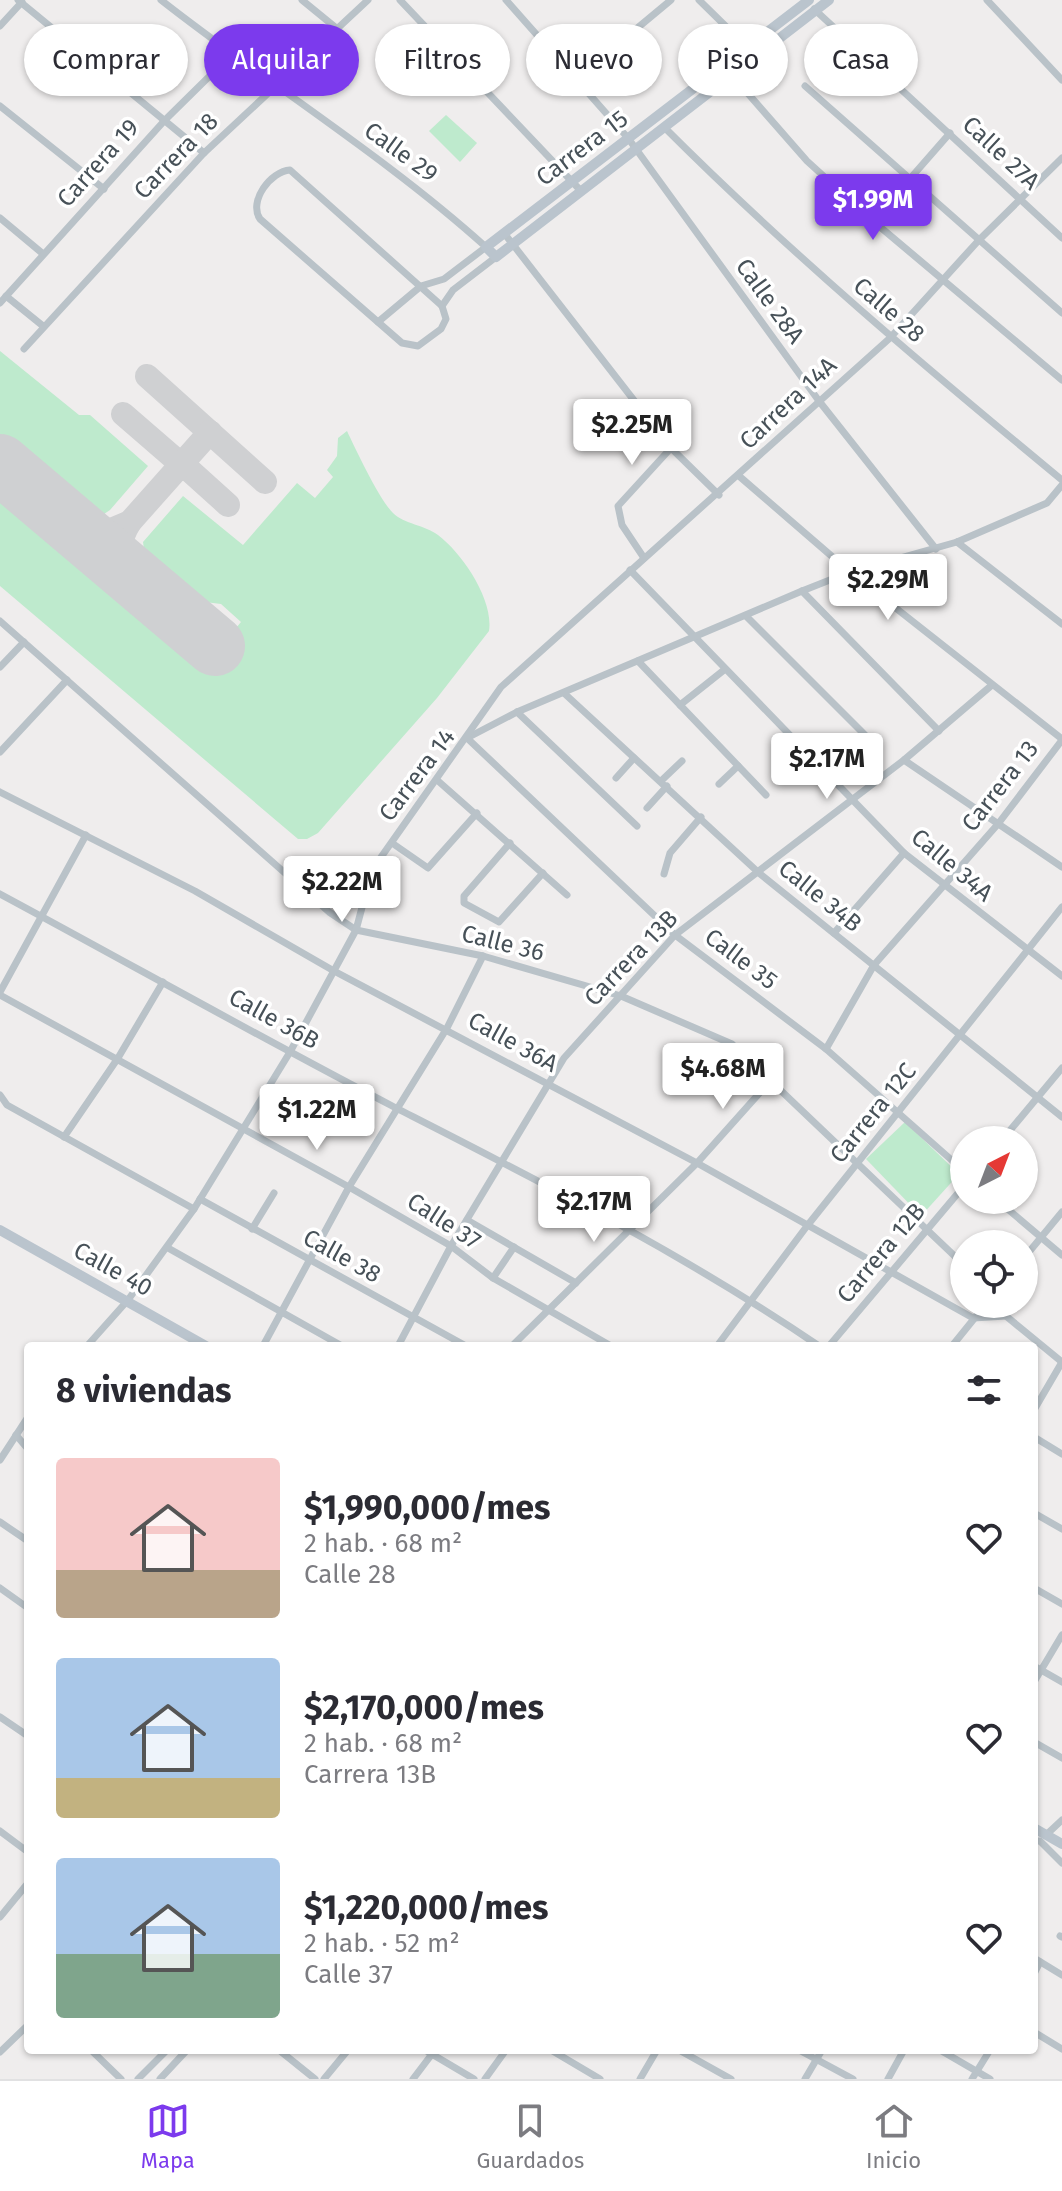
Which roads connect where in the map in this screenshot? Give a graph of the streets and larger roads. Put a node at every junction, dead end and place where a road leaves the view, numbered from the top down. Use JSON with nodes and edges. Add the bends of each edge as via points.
{"nodes":[{"id":1,"x":161,"y":0,"type":"edge"},
{"id":2,"x":302,"y":0,"type":"edge"},
{"id":3,"x":368,"y":0,"type":"edge"},
{"id":4,"x":400,"y":0,"type":"edge"},
{"id":5,"x":506,"y":0,"type":"edge"},
{"id":6,"x":671,"y":0,"type":"edge"},
{"id":7,"x":699,"y":0,"type":"edge"},
{"id":8,"x":829,"y":0,"type":"edge"},
{"id":9,"x":987,"y":0,"type":"edge"},
{"id":10,"x":21,"y":1,"type":"edge"},
{"id":11,"x":808,"y":1,"type":"edge"},
{"id":12,"x":815,"y":10,"type":"junction"},
{"id":13,"x":331,"y":24,"type":"edge"},
{"id":14,"x":339,"y":24,"type":"edge"},
{"id":15,"x":527,"y":24,"type":"edge"},
{"id":16,"x":642,"y":24,"type":"edge"},
{"id":17,"x":724,"y":24,"type":"edge"},
{"id":18,"x":778,"y":24,"type":"edge"},
{"id":19,"x":0,"y":26,"type":"edge"},
{"id":20,"x":788,"y":31,"type":"edge"},
{"id":21,"x":204,"y":34,"type":"edge"},
{"id":22,"x":1062,"y":80,"type":"edge"},
{"id":23,"x":204,"y":82,"type":"edge"},
{"id":24,"x":263,"y":96,"type":"edge"},
{"id":25,"x":292,"y":96,"type":"edge"},
{"id":26,"x":591,"y":96,"type":"edge"},
{"id":27,"x":683,"y":96,"type":"edge"},
{"id":28,"x":705,"y":96,"type":"edge"},
{"id":29,"x":750,"y":96,"type":"edge"},
{"id":30,"x":816,"y":96,"type":"edge"},
{"id":31,"x":0,"y":106,"type":"edge"},
{"id":32,"x":165,"y":120,"type":"junction"},
{"id":33,"x":664,"y":127,"type":"junction"},
{"id":34,"x":950,"y":133,"type":"junction"},
{"id":35,"x":628,"y":138,"type":"junction"},
{"id":36,"x":635,"y":149,"type":"junction"},
{"id":37,"x":204,"y":153,"type":"junction"},
{"id":38,"x":1062,"y":158,"type":"edge"},
{"id":39,"x":572,"y":181,"type":"junction"},
{"id":40,"x":909,"y":181,"type":"junction"},
{"id":41,"x":104,"y":189,"type":"junction"},
{"id":42,"x":581,"y":191,"type":"junction"},
{"id":43,"x":1020,"y":197,"type":"junction"},
{"id":44,"x":0,"y":218,"type":"edge"},
{"id":45,"x":873,"y":221,"type":"junction"},
{"id":46,"x":504,"y":233,"type":"junction"},
{"id":47,"x":1062,"y":238,"type":"edge"},
{"id":48,"x":979,"y":240,"type":"junction"},
{"id":49,"x":512,"y":244,"type":"junction"},
{"id":50,"x":486,"y":247,"type":"junction"},
{"id":51,"x":42,"y":253,"type":"junction"},
{"id":52,"x":496,"y":257,"type":"junction"},
{"id":53,"x":943,"y":281,"type":"junction"},
{"id":54,"x":421,"y":286,"type":"junction"},
{"id":55,"x":6,"y":296,"type":"junction"},
{"id":56,"x":0,"y":303,"type":"edge"},
{"id":57,"x":442,"y":306,"type":"junction"},
{"id":58,"x":1062,"y":313,"type":"edge"},
{"id":59,"x":378,"y":322,"type":"junction"},
{"id":60,"x":43,"y":326,"type":"junction"},
{"id":61,"x":890,"y":338,"type":"junction"},
{"id":62,"x":24,"y":349,"type":"dead end"},
{"id":63,"x":1062,"y":380,"type":"edge"},
{"id":64,"x":819,"y":401,"type":"junction"},
{"id":65,"x":671,"y":448,"type":"junction"},
{"id":66,"x":739,"y":476,"type":"junction"},
{"id":67,"x":1062,"y":482,"type":"edge"},
{"id":68,"x":719,"y":495,"type":"junction"},
{"id":69,"x":957,"y":542,"type":"junction"},
{"id":70,"x":936,"y":549,"type":"junction"},
{"id":71,"x":644,"y":558,"type":"junction"},
{"id":72,"x":630,"y":570,"type":"junction"},
{"id":73,"x":850,"y":572,"type":"junction"},
{"id":74,"x":802,"y":591,"type":"junction"},
{"id":75,"x":746,"y":616,"type":"junction"},
{"id":76,"x":0,"y":621,"type":"edge"},
{"id":77,"x":1062,"y":624,"type":"edge"},
{"id":78,"x":693,"y":637,"type":"junction"},
{"id":79,"x":24,"y":642,"type":"junction"},
{"id":80,"x":638,"y":661,"type":"junction"},
{"id":81,"x":0,"y":667,"type":"edge"},
{"id":82,"x":724,"y":670,"type":"junction"},
{"id":83,"x":67,"y":680,"type":"junction"},
{"id":84,"x":992,"y":685,"type":"junction"},
{"id":85,"x":565,"y":694,"type":"junction"},
{"id":86,"x":680,"y":705,"type":"junction"},
{"id":87,"x":517,"y":712,"type":"junction"},
{"id":88,"x":939,"y":731,"type":"junction"},
{"id":89,"x":865,"y":735,"type":"dead end"},
{"id":90,"x":467,"y":738,"type":"junction"},
{"id":91,"x":1062,"y":739,"type":"edge"},
{"id":92,"x":0,"y":752,"type":"edge"},
{"id":93,"x":634,"y":758,"type":"junction"},
{"id":94,"x":904,"y":760,"type":"junction"},
{"id":95,"x":682,"y":761,"type":"dead end"},
{"id":96,"x":738,"y":766,"type":"junction"},
{"id":97,"x":616,"y":778,"type":"dead end"},
{"id":98,"x":437,"y":780,"type":"junction"},
{"id":99,"x":664,"y":784,"type":"junction"},
{"id":100,"x":719,"y":784,"type":"dead end"},
{"id":101,"x":0,"y":792,"type":"edge"},
{"id":102,"x":766,"y":795,"type":"dead end"},
{"id":103,"x":851,"y":802,"type":"junction"},
{"id":104,"x":647,"y":808,"type":"dead end"},
{"id":105,"x":477,"y":813,"type":"junction"},
{"id":106,"x":701,"y":817,"type":"junction"},
{"id":107,"x":998,"y":824,"type":"junction"},
{"id":108,"x":637,"y":826,"type":"dead end"},
{"id":109,"x":86,"y":835,"type":"junction"},
{"id":110,"x":392,"y":843,"type":"junction"},
{"id":111,"x":510,"y":843,"type":"junction"},
{"id":112,"x":904,"y":853,"type":"junction"},
{"id":113,"x":1062,"y":867,"type":"edge"},
{"id":114,"x":543,"y":873,"type":"junction"},
{"id":115,"x":759,"y":873,"type":"junction"},
{"id":116,"x":664,"y":874,"type":"dead end"},
{"id":117,"x":944,"y":888,"type":"junction"},
{"id":118,"x":0,"y":894,"type":"edge"},
{"id":119,"x":567,"y":895,"type":"dead end"},
{"id":120,"x":1062,"y":907,"type":"edge"},
{"id":121,"x":43,"y":917,"type":"junction"},
{"id":122,"x":356,"y":930,"type":"junction"},
{"id":123,"x":834,"y":933,"type":"junction"},
{"id":124,"x":675,"y":935,"type":"junction"},
{"id":125,"x":1029,"y":952,"type":"junction"},
{"id":126,"x":483,"y":956,"type":"junction"},
{"id":127,"x":874,"y":965,"type":"junction"},
{"id":128,"x":334,"y":971,"type":"junction"},
{"id":129,"x":1062,"y":976,"type":"edge"},
{"id":130,"x":163,"y":982,"type":"junction"},
{"id":131,"x":0,"y":994,"type":"edge"},
{"id":132,"x":621,"y":996,"type":"junction"},
{"id":133,"x":447,"y":1028,"type":"junction"},
{"id":134,"x":962,"y":1036,"type":"junction"},
{"id":135,"x":826,"y":1049,"type":"junction"},
{"id":136,"x":290,"y":1052,"type":"junction"},
{"id":137,"x":118,"y":1058,"type":"junction"},
{"id":138,"x":1062,"y":1068,"type":"edge"},
{"id":139,"x":772,"y":1079,"type":"junction"},
{"id":140,"x":546,"y":1083,"type":"junction"},
{"id":141,"x":0,"y":1095,"type":"edge"},
{"id":142,"x":1038,"y":1098,"type":"junction"},
{"id":143,"x":396,"y":1108,"type":"junction"},
{"id":144,"x":897,"y":1112,"type":"junction"},
{"id":145,"x":1062,"y":1117,"type":"edge"},
{"id":146,"x":1014,"y":1126,"type":"edge"},
{"id":147,"x":243,"y":1129,"type":"junction"},
{"id":148,"x":64,"y":1137,"type":"junction"},
{"id":149,"x":950,"y":1159,"type":"edge"},
{"id":150,"x":504,"y":1161,"type":"junction"},
{"id":151,"x":859,"y":1162,"type":"junction"},
{"id":152,"x":697,"y":1163,"type":"junction"},
{"id":153,"x":349,"y":1187,"type":"junction"},
{"id":154,"x":274,"y":1193,"type":"dead end"},
{"id":155,"x":200,"y":1199,"type":"junction"},
{"id":156,"x":950,"y":1202,"type":"edge"},
{"id":157,"x":194,"y":1209,"type":"junction"},
{"id":158,"x":1062,"y":1212,"type":"edge"},
{"id":159,"x":1013,"y":1214,"type":"edge"},
{"id":160,"x":467,"y":1220,"type":"junction"},
{"id":161,"x":807,"y":1226,"type":"junction"},
{"id":162,"x":252,"y":1229,"type":"junction"},
{"id":163,"x":632,"y":1229,"type":"junction"},
{"id":164,"x":0,"y":1230,"type":"edge"},
{"id":165,"x":926,"y":1230,"type":"junction"},
{"id":166,"x":1040,"y":1238,"type":"junction"},
{"id":167,"x":1038,"y":1240,"type":"edge"},
{"id":168,"x":451,"y":1246,"type":"junction"},
{"id":169,"x":514,"y":1247,"type":"junction"},
{"id":170,"x":168,"y":1248,"type":"junction"},
{"id":171,"x":950,"y":1252,"type":"edge"},
{"id":172,"x":1062,"y":1255,"type":"edge"},
{"id":173,"x":310,"y":1261,"type":"junction"},
{"id":174,"x":892,"y":1272,"type":"junction"},
{"id":175,"x":493,"y":1278,"type":"junction"},
{"id":176,"x":576,"y":1283,"type":"junction"},
{"id":177,"x":128,"y":1300,"type":"junction"},
{"id":178,"x":752,"y":1301,"type":"junction"},
{"id":179,"x":950,"y":1305,"type":"edge"},
{"id":180,"x":548,"y":1309,"type":"junction"},
{"id":181,"x":281,"y":1311,"type":"junction"},
{"id":182,"x":415,"y":1318,"type":"junction"},
{"id":183,"x":973,"y":1318,"type":"edge"},
{"id":184,"x":1008,"y":1318,"type":"edge"},
{"id":185,"x":91,"y":1342,"type":"edge"},
{"id":186,"x":199,"y":1342,"type":"edge"},
{"id":187,"x":265,"y":1342,"type":"edge"},
{"id":188,"x":335,"y":1342,"type":"edge"},
{"id":189,"x":400,"y":1342,"type":"edge"},
{"id":190,"x":459,"y":1342,"type":"edge"},
{"id":191,"x":516,"y":1342,"type":"edge"},
{"id":192,"x":604,"y":1342,"type":"edge"},
{"id":193,"x":722,"y":1342,"type":"edge"},
{"id":194,"x":813,"y":1342,"type":"edge"},
{"id":195,"x":832,"y":1342,"type":"edge"},
{"id":196,"x":955,"y":1342,"type":"edge"},
{"id":197,"x":1038,"y":1342,"type":"edge"},
{"id":198,"x":1038,"y":1342,"type":"edge"},
{"id":199,"x":1062,"y":1362,"type":"edge"},
{"id":200,"x":1038,"y":1403,"type":"edge"},
{"id":201,"x":24,"y":1423,"type":"edge"},
{"id":202,"x":16,"y":1435,"type":"junction"},
{"id":203,"x":1038,"y":1439,"type":"edge"},
{"id":204,"x":24,"y":1444,"type":"edge"},
{"id":205,"x":1062,"y":1454,"type":"edge"},
{"id":206,"x":0,"y":1460,"type":"edge"},
{"id":207,"x":1038,"y":1515,"type":"edge"},
{"id":208,"x":0,"y":1522,"type":"edge"},
{"id":209,"x":1062,"y":1529,"type":"edge"},
{"id":210,"x":24,"y":1538,"type":"edge"},
{"id":211,"x":0,"y":1588,"type":"edge"},
{"id":212,"x":1038,"y":1590,"type":"edge"},
{"id":213,"x":1062,"y":1604,"type":"edge"},
{"id":214,"x":24,"y":1605,"type":"edge"},
{"id":215,"x":1062,"y":1635,"type":"edge"},
{"id":216,"x":1038,"y":1668,"type":"edge"},
{"id":217,"x":1062,"y":1682,"type":"edge"},
{"id":218,"x":0,"y":1717,"type":"edge"},
{"id":219,"x":24,"y":1733,"type":"edge"},
{"id":220,"x":1038,"y":1744,"type":"edge"},
{"id":221,"x":1062,"y":1758,"type":"edge"},
{"id":222,"x":1062,"y":1820,"type":"edge"},
{"id":223,"x":1038,"y":1830,"type":"edge"},
{"id":224,"x":0,"y":1831,"type":"edge"},
{"id":225,"x":1046,"y":1835,"type":"junction"},
{"id":226,"x":1038,"y":1841,"type":"edge"},
{"id":227,"x":1062,"y":1844,"type":"edge"},
{"id":228,"x":24,"y":1849,"type":"edge"},
{"id":229,"x":1062,"y":1863,"type":"edge"},
{"id":230,"x":24,"y":1888,"type":"edge"},
{"id":231,"x":0,"y":1902,"type":"edge"},
{"id":232,"x":8,"y":1908,"type":"junction"},
{"id":233,"x":0,"y":1917,"type":"edge"},
{"id":234,"x":1038,"y":1961,"type":"edge"},
{"id":235,"x":1062,"y":1975,"type":"edge"},
{"id":236,"x":24,"y":2029,"type":"edge"},
{"id":237,"x":1038,"y":2034,"type":"edge"},
{"id":238,"x":1062,"y":2049,"type":"edge"},
{"id":239,"x":0,"y":2052,"type":"edge"},
{"id":240,"x":95,"y":2054,"type":"edge"},
{"id":241,"x":163,"y":2054,"type":"edge"},
{"id":242,"x":183,"y":2054,"type":"edge"},
{"id":243,"x":284,"y":2054,"type":"edge"},
{"id":244,"x":345,"y":2054,"type":"edge"},
{"id":245,"x":427,"y":2054,"type":"edge"},
{"id":246,"x":431,"y":2054,"type":"edge"},
{"id":247,"x":504,"y":2054,"type":"edge"},
{"id":248,"x":558,"y":2054,"type":"edge"},
{"id":249,"x":655,"y":2054,"type":"edge"},
{"id":250,"x":686,"y":2054,"type":"edge"},
{"id":251,"x":806,"y":2054,"type":"edge"},
{"id":252,"x":820,"y":2054,"type":"edge"},
{"id":253,"x":902,"y":2054,"type":"edge"},
{"id":254,"x":945,"y":2054,"type":"edge"},
{"id":255,"x":987,"y":2054,"type":"edge"},
{"id":256,"x":816,"y":2060,"type":"junction"},
{"id":257,"x":974,"y":2075,"type":"edge"},
{"id":258,"x":490,"y":2077,"type":"edge"},
{"id":259,"x":121,"y":2079,"type":"edge"},
{"id":260,"x":138,"y":2079,"type":"edge"},
{"id":261,"x":160,"y":2079,"type":"edge"},
{"id":262,"x":315,"y":2079,"type":"edge"},
{"id":263,"x":324,"y":2079,"type":"edge"},
{"id":264,"x":413,"y":2079,"type":"edge"},
{"id":265,"x":474,"y":2079,"type":"edge"},
{"id":266,"x":600,"y":2079,"type":"edge"},
{"id":267,"x":640,"y":2079,"type":"edge"},
{"id":268,"x":731,"y":2079,"type":"edge"},
{"id":269,"x":805,"y":2079,"type":"edge"},
{"id":270,"x":853,"y":2079,"type":"edge"},
{"id":271,"x":888,"y":2079,"type":"edge"},
{"id":272,"x":990,"y":2079,"type":"edge"}],
"edges":[{"from":1,"to":21,"type":"street","name":"Calle 29"},
{"from":2,"to":13,"type":"street"},
{"from":3,"to":14,"type":"street","name":"Carrera 18"},
{"from":4,"to":39,"type":"street"},
{"from":5,"to":15,"type":"street","name":"Calle 28A"},
{"from":6,"to":16,"type":"street"},
{"from":7,"to":17,"type":"street"},
{"from":8,"to":12,"type":"street","name":"Carrera 15"},
{"from":9,"to":22,"type":"street"},
{"from":10,"to":19,"type":"street"},
{"from":10,"to":32,"type":"street"},
{"from":11,"to":12,"type":"street","name":"Calle 27A"},
{"from":11,"to":18,"type":"street","name":"Carrera 15"},
{"from":12,"to":20,"type":"street","name":"Carrera 15"},
{"from":12,"to":34,"type":"street","name":"Calle 27A"},
{"from":23,"to":32,"type":"street","name":"Carrera 19"},
{"from":24,"to":37,"type":"street","name":"Carrera 18"},
{"from":25,"to":50,"type":"street","name":"Calle 29","via":[[440,205]]},
{"from":26,"to":35,"type":"street","name":"Calle 28A"},
{"from":27,"to":35,"type":"street","name":"Carrera 15"},
{"from":28,"to":33,"type":"street","name":"Carrera 15"},
{"from":29,"to":45,"type":"street","via":[[807,161]]},
{"from":30,"to":40,"type":"street"},
{"from":31,"to":41,"type":"street"},
{"from":32,"to":37,"type":"street"},
{"from":32,"to":41,"type":"street","name":"Carrera 19"},
{"from":33,"to":36,"type":"street","name":"Carrera 15"},
{"from":33,"to":61,"type":"street","name":"Calle 28","via":[[755,218]]},
{"from":34,"to":40,"type":"street"},
{"from":34,"to":43,"type":"street","name":"Calle 27A"},
{"from":35,"to":36,"type":"street","name":"Calle 28A"},
{"from":35,"to":39,"type":"street","name":"Carrera 15"},
{"from":36,"to":42,"type":"street","name":"Carrera 15"},
{"from":36,"to":64,"type":"street","name":"Calle 28A"},
{"from":37,"to":60,"type":"street","name":"Carrera 18"},
{"from":38,"to":43,"type":"street","name":"Carrera 14A"},
{"from":39,"to":42,"type":"street"},
{"from":39,"to":46,"type":"street","name":"Carrera 15"},
{"from":40,"to":45,"type":"street"},
{"from":40,"to":48,"type":"street"},
{"from":41,"to":51,"type":"street","name":"Carrera 19"},
{"from":42,"to":49,"type":"street","name":"Carrera 15"},
{"from":43,"to":47,"type":"street","name":"Calle 27A"},
{"from":43,"to":48,"type":"street","name":"Carrera 14A"},
{"from":44,"to":51,"type":"street"},
{"from":45,"to":53,"type":"street"},
{"from":46,"to":49,"type":"street"},
{"from":46,"to":50,"type":"street","name":"Carrera 15"},
{"from":48,"to":53,"type":"street","name":"Carrera 14A"},
{"from":48,"to":58,"type":"street"},
{"from":49,"to":52,"type":"street","name":"Carrera 15"},
{"from":49,"to":65,"type":"street"},
{"from":50,"to":52,"type":"street","name":"Calle 29"},
{"from":50,"to":54,"type":"street","name":"Carrera 15","via":[[444,279]]},
{"from":51,"to":55,"type":"street","name":"Carrera 19"},
{"from":52,"to":57,"type":"street","name":"Carrera 15","via":[[453,290]]},
{"from":53,"to":61,"type":"street","name":"Carrera 14A"},
{"from":53,"to":63,"type":"street"},
{"from":54,"to":57,"type":"street"},
{"from":54,"to":59,"type":"street","name":"Carrera 15"},
{"from":54,"to":59,"type":"street","via":[[295,172],[277,174],[256,198],[260,219]]},
{"from":55,"to":56,"type":"street","name":"Carrera 19"},
{"from":55,"to":60,"type":"street"},
{"from":57,"to":59,"type":"street","name":"Carrera 15","via":[[443,326],[418,346],[402,343]]},
{"from":60,"to":62,"type":"street","name":"Carrera 18"},
{"from":61,"to":64,"type":"street","name":"Carrera 14A"},
{"from":61,"to":67,"type":"street","name":"Calle 28"},
{"from":64,"to":66,"type":"street","name":"Carrera 14A"},
{"from":64,"to":70,"type":"street","name":"Calle 28A"},
{"from":65,"to":68,"type":"street"},
{"from":65,"to":71,"type":"street","via":[[618,506],[622,525]]},
{"from":66,"to":68,"type":"street","name":"Carrera 14A"},
{"from":66,"to":73,"type":"street"},
{"from":67,"to":69,"type":"street","name":"Carrera 14","via":[[1047,503]]},
{"from":68,"to":71,"type":"street","name":"Carrera 14A"},
{"from":69,"to":70,"type":"street","name":"Carrera 14"},
{"from":69,"to":77,"type":"street"},
{"from":70,"to":73,"type":"street","name":"Carrera 14"},
{"from":71,"to":72,"type":"street","name":"Carrera 14A"},
{"from":72,"to":78,"type":"street","name":"Calle 34A"},
{"from":72,"to":90,"type":"street","name":"Carrera 14A","via":[[501,687]]},
{"from":73,"to":74,"type":"street","name":"Carrera 14"},
{"from":73,"to":84,"type":"street"},
{"from":74,"to":75,"type":"street","name":"Carrera 14"},
{"from":74,"to":88,"type":"street"},
{"from":75,"to":78,"type":"street","name":"Carrera 14"},
{"from":75,"to":89,"type":"street"},
{"from":76,"to":79,"type":"street","name":"Calle 36"},
{"from":78,"to":80,"type":"street","name":"Carrera 14"},
{"from":78,"to":82,"type":"street","name":"Calle 34A"},
{"from":79,"to":81,"type":"street"},
{"from":79,"to":83,"type":"street","name":"Calle 36"},
{"from":80,"to":85,"type":"street","name":"Carrera 14"},
{"from":80,"to":86,"type":"street"},
{"from":82,"to":86,"type":"street"},
{"from":82,"to":103,"type":"street","name":"Calle 34A"},
{"from":83,"to":92,"type":"street"},
{"from":83,"to":122,"type":"street","name":"Calle 36","via":[[329,912]]},
{"from":84,"to":88,"type":"street","name":"Carrera 13B"},
{"from":84,"to":91,"type":"street"},
{"from":85,"to":87,"type":"street","name":"Carrera 14"},
{"from":85,"to":93,"type":"street","name":"Calle 34B"},
{"from":86,"to":96,"type":"street"},
{"from":87,"to":90,"type":"street","name":"Carrera 14"},
{"from":87,"to":108,"type":"street"},
{"from":88,"to":94,"type":"street","name":"Carrera 13B"},
{"from":90,"to":98,"type":"street","name":"Carrera 14"},
{"from":90,"to":124,"type":"street","name":"Calle 35"},
{"from":91,"to":107,"type":"street","name":"Carrera 13"},
{"from":93,"to":97,"type":"street"},
{"from":93,"to":99,"type":"street","name":"Calle 34B"},
{"from":94,"to":103,"type":"street","name":"Carrera 13B"},
{"from":94,"to":107,"type":"street"},
{"from":95,"to":99,"type":"street"},
{"from":96,"to":100,"type":"street"},
{"from":96,"to":102,"type":"street"},
{"from":98,"to":105,"type":"street"},
{"from":98,"to":110,"type":"street","name":"Carrera 14"},
{"from":99,"to":104,"type":"street"},
{"from":99,"to":106,"type":"street","name":"Calle 34B"},
{"from":101,"to":109,"type":"street","name":"Calle 36A"},
{"from":103,"to":112,"type":"street","name":"Calle 34A"},
{"from":103,"to":115,"type":"street","name":"Carrera 13B"},
{"from":105,"to":110,"type":"street","via":[[428,868]]},
{"from":105,"to":111,"type":"street"},
{"from":106,"to":115,"type":"street","name":"Calle 34B"},
{"from":106,"to":116,"type":"street","via":[[670,853]]},
{"from":107,"to":113,"type":"street"},
{"from":107,"to":117,"type":"street","name":"Carrera 13"},
{"from":109,"to":121,"type":"street"},
{"from":109,"to":128,"type":"street","name":"Calle 36A"},
{"from":110,"to":122,"type":"street","name":"Carrera 14","via":[[372,870]]},
{"from":111,"to":114,"type":"street"},
{"from":111,"to":114,"type":"street","via":[[464,896],[464,903],[499,922]]},
{"from":112,"to":117,"type":"street","name":"Calle 34A"},
{"from":112,"to":123,"type":"street"},
{"from":114,"to":119,"type":"street"},
{"from":115,"to":123,"type":"street","name":"Calle 34B"},
{"from":115,"to":124,"type":"street","name":"Carrera 13B"},
{"from":117,"to":125,"type":"street","name":"Calle 34A"},
{"from":117,"to":127,"type":"street","name":"Carrera 13"},
{"from":118,"to":121,"type":"street","name":"Calle 36B"},
{"from":120,"to":125,"type":"street","name":"Carrera 12C"},
{"from":121,"to":130,"type":"street","name":"Calle 36B"},
{"from":121,"to":131,"type":"street"},
{"from":122,"to":126,"type":"street","name":"Calle 36"},
{"from":122,"to":128,"type":"street","name":"Carrera 14"},
{"from":123,"to":127,"type":"street","name":"Calle 34B"},
{"from":124,"to":132,"type":"street","name":"Carrera 13B"},
{"from":124,"to":135,"type":"street","name":"Calle 35"},
{"from":125,"to":129,"type":"street","name":"Calle 34A"},
{"from":125,"to":134,"type":"street","name":"Carrera 12C"},
{"from":126,"to":132,"type":"street","name":"Calle 36"},
{"from":126,"to":133,"type":"street"},
{"from":127,"to":134,"type":"street","name":"Calle 34B"},
{"from":127,"to":135,"type":"street","name":"Carrera 13"},
{"from":128,"to":133,"type":"street","name":"Calle 36A"},
{"from":128,"to":136,"type":"street","name":"Carrera 14"},
{"from":130,"to":136,"type":"street","name":"Calle 36B"},
{"from":130,"to":137,"type":"street"},
{"from":131,"to":137,"type":"street","name":"Calle 37"},
{"from":132,"to":139,"type":"street","name":"Calle 36","via":[[732,1044]]},
{"from":132,"to":140,"type":"street","name":"Carrera 13B"},
{"from":133,"to":140,"type":"street","name":"Calle 36A"},
{"from":133,"to":143,"type":"street"},
{"from":134,"to":142,"type":"street","name":"Calle 34B"},
{"from":134,"to":144,"type":"street","name":"Carrera 12C"},
{"from":135,"to":144,"type":"street","name":"Calle 35"},
{"from":136,"to":143,"type":"street","name":"Calle 36B"},
{"from":136,"to":147,"type":"street","name":"Carrera 14"},
{"from":137,"to":147,"type":"street","name":"Calle 37"},
{"from":137,"to":148,"type":"street"},
{"from":138,"to":142,"type":"street"},
{"from":139,"to":151,"type":"street","name":"Calle 36"},
{"from":139,"to":152,"type":"street"},
{"from":140,"to":150,"type":"street","name":"Carrera 13B"},
{"from":140,"to":152,"type":"street","name":"Calle 36A"},
{"from":141,"to":148,"type":"street","via":[[7,1105]]},
{"from":142,"to":145,"type":"street","name":"Calle 34B"},
{"from":142,"to":146,"type":"street"},
{"from":143,"to":150,"type":"street","name":"Calle 36B"},
{"from":143,"to":153,"type":"street"},
{"from":144,"to":149,"type":"street","name":"Calle 35"},
{"from":144,"to":151,"type":"street","name":"Carrera 12C"},
{"from":147,"to":153,"type":"street","name":"Calle 37"},
{"from":147,"to":155,"type":"street","name":"Carrera 14"},
{"from":148,"to":157,"type":"street"},
{"from":150,"to":160,"type":"street","name":"Carrera 13B"},
{"from":150,"to":163,"type":"street","name":"Calle 36B"},
{"from":151,"to":161,"type":"street","name":"Carrera 12C"},
{"from":151,"to":165,"type":"street","name":"Calle 36"},
{"from":152,"to":161,"type":"street","name":"Calle 36A"},
{"from":152,"to":163,"type":"street"},
{"from":153,"to":168,"type":"street","name":"Calle 37"},
{"from":153,"to":173,"type":"street"},
{"from":154,"to":162,"type":"street"},
{"from":155,"to":157,"type":"street","name":"Carrera 14"},
{"from":155,"to":162,"type":"street","name":"Calle 38"},
{"from":156,"to":165,"type":"street","name":"Carrera 12B"},
{"from":157,"to":170,"type":"street","name":"Carrera 14"},
{"from":158,"to":166,"type":"street"},
{"from":159,"to":166,"type":"street"},
{"from":160,"to":168,"type":"street","name":"Carrera 13B"},
{"from":160,"to":169,"type":"street"},
{"from":161,"to":174,"type":"street","name":"Calle 36A"},
{"from":161,"to":178,"type":"street","name":"Carrera 12C"},
{"from":162,"to":173,"type":"street","name":"Calle 38"},
{"from":163,"to":176,"type":"street"},
{"from":163,"to":178,"type":"street","name":"Calle 36B"},
{"from":164,"to":177,"type":"street","name":"Calle 40"},
{"from":165,"to":171,"type":"street","name":"Calle 36"},
{"from":165,"to":174,"type":"street","name":"Carrera 12B"},
{"from":166,"to":167,"type":"street"},
{"from":166,"to":172,"type":"street"},
{"from":168,"to":175,"type":"street","name":"Calle 37"},
{"from":168,"to":182,"type":"street","name":"Carrera 13B"},
{"from":169,"to":175,"type":"street"},
{"from":169,"to":176,"type":"street"},
{"from":170,"to":177,"type":"street","name":"Carrera 14"},
{"from":170,"to":181,"type":"street"},
{"from":173,"to":181,"type":"street"},
{"from":173,"to":182,"type":"street","name":"Calle 38"},
{"from":174,"to":179,"type":"street","name":"Calle 36A"},
{"from":174,"to":195,"type":"street","name":"Carrera 12B"},
{"from":175,"to":180,"type":"street","name":"Calle 37"},
{"from":176,"to":180,"type":"street"},
{"from":177,"to":185,"type":"street","name":"Carrera 14"},
{"from":177,"to":186,"type":"street","name":"Calle 40"},
{"from":178,"to":193,"type":"street","name":"Carrera 12C"},
{"from":178,"to":194,"type":"street","name":"Calle 36B"},
{"from":180,"to":191,"type":"street"},
{"from":180,"to":192,"type":"street","name":"Calle 37"},
{"from":181,"to":187,"type":"street"},
{"from":181,"to":188,"type":"street"},
{"from":182,"to":189,"type":"street","name":"Carrera 13B"},
{"from":182,"to":190,"type":"street","name":"Calle 38"},
{"from":183,"to":196,"type":"street"},
{"from":184,"to":198,"type":"street"},
{"from":197,"to":199,"type":"street"},
{"from":199,"to":200,"type":"street"},
{"from":201,"to":202,"type":"street"},
{"from":202,"to":204,"type":"street"},
{"from":202,"to":206,"type":"street"},
{"from":203,"to":205,"type":"street"},
{"from":207,"to":209,"type":"street"},
{"from":208,"to":210,"type":"street"},
{"from":211,"to":214,"type":"street"},
{"from":212,"to":213,"type":"street"},
{"from":215,"to":216,"type":"street"},
{"from":216,"to":217,"type":"street"},
{"from":218,"to":219,"type":"street"},
{"from":220,"to":221,"type":"street"},
{"from":222,"to":225,"type":"street"},
{"from":223,"to":225,"type":"street"},
{"from":224,"to":228,"type":"street"},
{"from":225,"to":227,"type":"street"},
{"from":226,"to":229,"type":"street"},
{"from":230,"to":232,"type":"street"},
{"from":231,"to":232,"type":"street"},
{"from":232,"to":233,"type":"street"},
{"from":234,"to":235,"type":"street"},
{"from":236,"to":239,"type":"street"},
{"from":237,"to":238,"type":"street"},
{"from":240,"to":259,"type":"street"},
{"from":241,"to":260,"type":"street"},
{"from":242,"to":261,"type":"street"},
{"from":243,"to":262,"type":"street"},
{"from":244,"to":263,"type":"street"},
{"from":245,"to":264,"type":"street"},
{"from":246,"to":265,"type":"street"},
{"from":247,"to":258,"type":"street"},
{"from":248,"to":266,"type":"street"},
{"from":249,"to":267,"type":"street"},
{"from":250,"to":268,"type":"street"},
{"from":251,"to":256,"type":"street"},
{"from":252,"to":256,"type":"street"},
{"from":253,"to":271,"type":"street"},
{"from":254,"to":257,"type":"street"},
{"from":255,"to":257,"type":"street"},
{"from":256,"to":269,"type":"street"},
{"from":256,"to":270,"type":"street"},
{"from":257,"to":272,"type":"street"}]}
